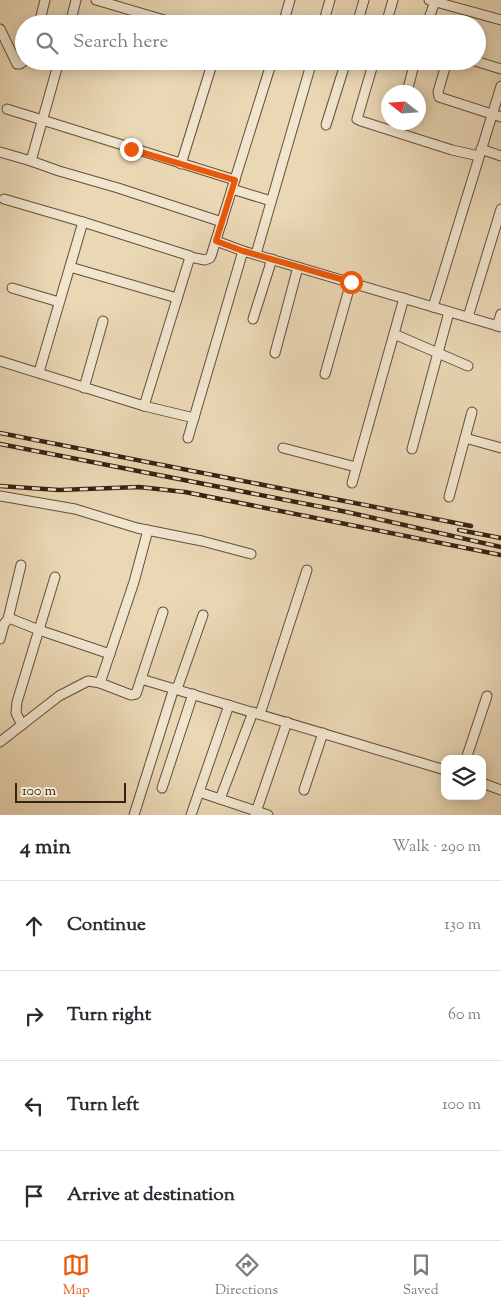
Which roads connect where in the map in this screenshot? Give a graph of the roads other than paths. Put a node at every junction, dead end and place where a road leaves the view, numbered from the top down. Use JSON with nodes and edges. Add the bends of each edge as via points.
{"nodes":[{"id":1,"x":45,"y":0,"type":"edge"},
{"id":2,"x":76,"y":0,"type":"edge"},
{"id":3,"x":96,"y":0,"type":"edge"},
{"id":4,"x":290,"y":0,"type":"edge"},
{"id":5,"x":330,"y":0,"type":"edge"},
{"id":6,"x":364,"y":0,"type":"edge"},
{"id":7,"x":393,"y":0,"type":"edge"},
{"id":8,"x":432,"y":1,"type":"edge"},
{"id":9,"x":41,"y":15,"type":"edge"},
{"id":10,"x":72,"y":15,"type":"edge"},
{"id":11,"x":147,"y":15,"type":"edge"},
{"id":12,"x":286,"y":15,"type":"edge"},
{"id":13,"x":326,"y":15,"type":"edge"},
{"id":14,"x":360,"y":15,"type":"edge"},
{"id":15,"x":389,"y":15,"type":"edge"},
{"id":16,"x":429,"y":15,"type":"edge"},
{"id":17,"x":483,"y":15,"type":"edge"},
{"id":18,"x":486,"y":16,"type":"edge"},
{"id":19,"x":501,"y":20,"type":"edge"},
{"id":20,"x":0,"y":29,"type":"edge"},
{"id":21,"x":15,"y":60,"type":"edge"},
{"id":22,"x":486,"y":64,"type":"edge"},
{"id":23,"x":501,"y":69,"type":"edge"},
{"id":24,"x":56,"y":70,"type":"edge"},
{"id":25,"x":210,"y":70,"type":"edge"},
{"id":26,"x":269,"y":70,"type":"edge"},
{"id":27,"x":309,"y":70,"type":"edge"},
{"id":28,"x":343,"y":70,"type":"edge"},
{"id":29,"x":371,"y":70,"type":"edge"},
{"id":30,"x":413,"y":70,"type":"edge"},
{"id":31,"x":444,"y":70,"type":"edge"},
{"id":32,"x":409,"y":85,"type":"edge"},
{"id":33,"x":501,"y":86,"type":"edge"},
{"id":34,"x":7,"y":109,"type":"dead end"},
{"id":35,"x":497,"y":116,"type":"edge"},
{"id":36,"x":42,"y":120,"type":"junction"},
{"id":37,"x":326,"y":124,"type":"dead end"},
{"id":38,"x":381,"y":124,"type":"edge"},
{"id":39,"x":405,"y":130,"type":"edge"},
{"id":40,"x":0,"y":152,"type":"edge"},
{"id":41,"x":480,"y":153,"type":"junction"},
{"id":42,"x":501,"y":156,"type":"edge"},
{"id":43,"x":31,"y":161,"type":"junction"},
{"id":44,"x":181,"y":164,"type":"junction"},
{"id":45,"x":235,"y":180,"type":"junction"},
{"id":46,"x":232,"y":189,"type":"junction"},
{"id":47,"x":4,"y":199,"type":"dead end"},
{"id":48,"x":271,"y":200,"type":"junction"},
{"id":49,"x":501,"y":209,"type":"edge"},
{"id":50,"x":83,"y":222,"type":"junction"},
{"id":51,"x":222,"y":222,"type":"junction"},
{"id":52,"x":216,"y":241,"type":"junction"},
{"id":53,"x":243,"y":251,"type":"junction"},
{"id":54,"x":256,"y":254,"type":"junction"},
{"id":55,"x":190,"y":256,"type":"junction"},
{"id":56,"x":272,"y":259,"type":"junction"},
{"id":57,"x":70,"y":267,"type":"junction"},
{"id":58,"x":298,"y":267,"type":"junction"},
{"id":59,"x":351,"y":282,"type":"junction"},
{"id":60,"x":12,"y":288,"type":"dead end"},
{"id":61,"x":177,"y":298,"type":"junction"},
{"id":62,"x":404,"y":298,"type":"junction"},
{"id":63,"x":60,"y":302,"type":"junction"},
{"id":64,"x":433,"y":307,"type":"junction"},
{"id":65,"x":449,"y":312,"type":"junction"},
{"id":66,"x":501,"y":314,"type":"edge"},
{"id":67,"x":468,"y":317,"type":"junction"},
{"id":68,"x":253,"y":318,"type":"dead end"},
{"id":69,"x":104,"y":321,"type":"dead end"},
{"id":70,"x":499,"y":326,"type":"edge"},
{"id":71,"x":394,"y":334,"type":"junction"},
{"id":72,"x":275,"y":353,"type":"dead end"},
{"id":73,"x":438,"y":353,"type":"junction"},
{"id":74,"x":0,"y":361,"type":"edge"},
{"id":75,"x":468,"y":366,"type":"dead end"},
{"id":76,"x":39,"y":372,"type":"junction"},
{"id":77,"x":325,"y":374,"type":"dead end"},
{"id":78,"x":84,"y":388,"type":"junction"},
{"id":79,"x":144,"y":406,"type":"junction"},
{"id":80,"x":472,"y":412,"type":"dead end"},
{"id":81,"x":194,"y":418,"type":"junction"},
{"id":82,"x":188,"y":438,"type":"dead end"},
{"id":83,"x":465,"y":438,"type":"junction"},
{"id":84,"x":283,"y":448,"type":"dead end"},
{"id":85,"x":412,"y":448,"type":"dead end"},
{"id":86,"x":501,"y":448,"type":"edge"},
{"id":87,"x":356,"y":467,"type":"junction"},
{"id":88,"x":352,"y":482,"type":"dead end"},
{"id":89,"x":0,"y":496,"type":"edge"},
{"id":90,"x":449,"y":497,"type":"dead end"},
{"id":91,"x":148,"y":530,"type":"junction"},
{"id":92,"x":251,"y":554,"type":"dead end"},
{"id":93,"x":21,"y":565,"type":"dead end"},
{"id":94,"x":307,"y":570,"type":"dead end"},
{"id":95,"x":55,"y":577,"type":"dead end"},
{"id":96,"x":163,"y":612,"type":"dead end"},
{"id":97,"x":203,"y":615,"type":"dead end"},
{"id":98,"x":8,"y":618,"type":"junction"},
{"id":99,"x":39,"y":630,"type":"junction"},
{"id":100,"x":0,"y":639,"type":"edge"},
{"id":101,"x":110,"y":654,"type":"junction"},
{"id":102,"x":141,"y":679,"type":"junction"},
{"id":103,"x":100,"y":683,"type":"junction"},
{"id":104,"x":175,"y":688,"type":"junction"},
{"id":105,"x":193,"y":694,"type":"junction"},
{"id":106,"x":487,"y":696,"type":"dead end"},
{"id":107,"x":229,"y":705,"type":"junction"},
{"id":108,"x":256,"y":713,"type":"junction"},
{"id":109,"x":287,"y":722,"type":"junction"},
{"id":110,"x":22,"y":725,"type":"junction"},
{"id":111,"x":323,"y":733,"type":"junction"},
{"id":112,"x":0,"y":742,"type":"edge"},
{"id":113,"x":467,"y":755,"type":"edge"},
{"id":114,"x":441,"y":769,"type":"edge"},
{"id":115,"x":486,"y":784,"type":"edge"},
{"id":116,"x":162,"y":788,"type":"dead end"},
{"id":117,"x":304,"y":790,"type":"dead end"},
{"id":118,"x":501,"y":790,"type":"edge"},
{"id":119,"x":199,"y":792,"type":"junction"},
{"id":120,"x":220,"y":799,"type":"junction"},
{"id":121,"x":256,"y":813,"type":"edge"},
{"id":122,"x":134,"y":815,"type":"edge"},
{"id":123,"x":191,"y":815,"type":"edge"},
{"id":124,"x":268,"y":815,"type":"edge"}],
"edges":[{"from":1,"to":9,"type":"street"},
{"from":2,"to":10,"type":"street"},
{"from":3,"to":11,"type":"street"},
{"from":4,"to":12,"type":"street"},
{"from":5,"to":13,"type":"street"},
{"from":6,"to":14,"type":"street"},
{"from":7,"to":15,"type":"street"},
{"from":8,"to":16,"type":"street"},
{"from":8,"to":17,"type":"street"},
{"from":18,"to":19,"type":"street"},
{"from":20,"to":21,"type":"street"},
{"from":22,"to":23,"type":"street"},
{"from":24,"to":36,"type":"street"},
{"from":25,"to":44,"type":"street"},
{"from":26,"to":45,"type":"street"},
{"from":27,"to":48,"type":"street"},
{"from":28,"to":37,"type":"street"},
{"from":29,"to":38,"type":"street","via":[[357,119]]},
{"from":30,"to":32,"type":"street"},
{"from":31,"to":35,"type":"street","via":[[439,97]]},
{"from":33,"to":35,"type":"street"},
{"from":34,"to":36,"type":"street"},
{"from":35,"to":41,"type":"street"},
{"from":36,"to":43,"type":"street"},
{"from":36,"to":44,"type":"street"},
{"from":39,"to":41,"type":"street","via":[[452,150]]},
{"from":40,"to":43,"type":"street"},
{"from":41,"to":42,"type":"street"},
{"from":41,"to":64,"type":"street"},
{"from":43,"to":51,"type":"street"},
{"from":44,"to":45,"type":"street"},
{"from":45,"to":46,"type":"street"},
{"from":46,"to":48,"type":"street"},
{"from":46,"to":51,"type":"street"},
{"from":47,"to":50,"type":"street"},
{"from":48,"to":54,"type":"street"},
{"from":49,"to":67,"type":"street"},
{"from":50,"to":55,"type":"street"},
{"from":50,"to":57,"type":"street"},
{"from":51,"to":52,"type":"street"},
{"from":52,"to":53,"type":"street"},
{"from":52,"to":55,"type":"street","via":[[210,258]]},
{"from":53,"to":54,"type":"street"},
{"from":53,"to":81,"type":"street"},
{"from":54,"to":56,"type":"street"},
{"from":55,"to":61,"type":"street"},
{"from":56,"to":58,"type":"street"},
{"from":56,"to":68,"type":"street"},
{"from":57,"to":61,"type":"street"},
{"from":57,"to":63,"type":"street"},
{"from":58,"to":59,"type":"street"},
{"from":58,"to":72,"type":"street"},
{"from":59,"to":62,"type":"street"},
{"from":59,"to":77,"type":"street"},
{"from":60,"to":63,"type":"street"},
{"from":61,"to":79,"type":"street"},
{"from":62,"to":64,"type":"street"},
{"from":62,"to":71,"type":"street"},
{"from":63,"to":76,"type":"street"},
{"from":64,"to":65,"type":"street"},
{"from":65,"to":67,"type":"street"},
{"from":65,"to":73,"type":"street"},
{"from":66,"to":70,"type":"street"},
{"from":67,"to":70,"type":"street"},
{"from":69,"to":78,"type":"street"},
{"from":71,"to":73,"type":"street"},
{"from":71,"to":87,"type":"street"},
{"from":73,"to":75,"type":"street"},
{"from":73,"to":85,"type":"street"},
{"from":74,"to":76,"type":"street"},
{"from":76,"to":78,"type":"street"},
{"from":78,"to":79,"type":"street"},
{"from":79,"to":81,"type":"street"},
{"from":80,"to":83,"type":"street"},
{"from":81,"to":82,"type":"street"},
{"from":83,"to":86,"type":"street"},
{"from":83,"to":90,"type":"street"},
{"from":84,"to":87,"type":"street"},
{"from":87,"to":88,"type":"street"},
{"from":89,"to":91,"type":"street","via":[[75,509]]},
{"from":91,"to":92,"type":"street"},
{"from":91,"to":101,"type":"street"},
{"from":93,"to":98,"type":"street"},
{"from":94,"to":108,"type":"street"},
{"from":95,"to":99,"type":"street"},
{"from":96,"to":102,"type":"street"},
{"from":97,"to":104,"type":"street"},
{"from":98,"to":99,"type":"street"},
{"from":98,"to":100,"type":"street"},
{"from":99,"to":101,"type":"street"},
{"from":99,"to":110,"type":"street","via":[[16,707]]},
{"from":101,"to":103,"type":"street"},
{"from":102,"to":103,"type":"street","via":[[133,695]]},
{"from":102,"to":104,"type":"street"},
{"from":103,"to":110,"type":"street","via":[[88,681],[60,696]]},
{"from":104,"to":105,"type":"street"},
{"from":104,"to":122,"type":"street"},
{"from":105,"to":107,"type":"street"},
{"from":105,"to":116,"type":"street"},
{"from":106,"to":113,"type":"street"},
{"from":107,"to":108,"type":"street"},
{"from":107,"to":119,"type":"street"},
{"from":108,"to":109,"type":"street"},
{"from":108,"to":120,"type":"street"},
{"from":109,"to":111,"type":"street"},
{"from":109,"to":121,"type":"street"},
{"from":110,"to":112,"type":"street"},
{"from":111,"to":114,"type":"street"},
{"from":111,"to":117,"type":"street"},
{"from":115,"to":118,"type":"street"},
{"from":119,"to":120,"type":"street"},
{"from":119,"to":123,"type":"street"},
{"from":120,"to":121,"type":"street"},
{"from":121,"to":124,"type":"street"}]}
